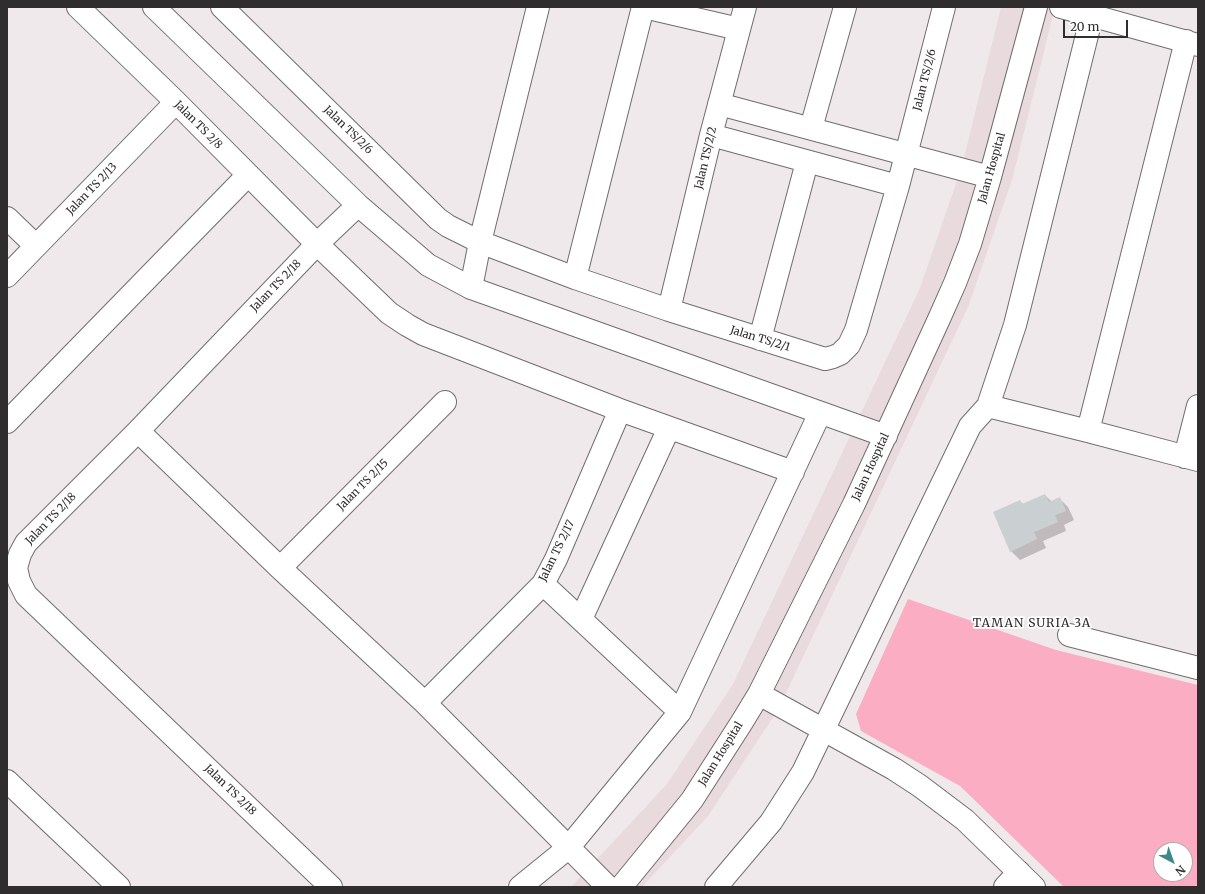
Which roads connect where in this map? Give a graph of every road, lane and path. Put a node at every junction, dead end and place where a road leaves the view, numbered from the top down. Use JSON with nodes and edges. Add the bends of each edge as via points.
{"nodes":[{"id":1,"x":78,"y":7,"type":"edge"},
{"id":2,"x":154,"y":7,"type":"edge"},
{"id":3,"x":222,"y":7,"type":"edge"},
{"id":4,"x":538,"y":7,"type":"edge"},
{"id":5,"x":643,"y":7,"type":"edge"},
{"id":6,"x":745,"y":7,"type":"edge"},
{"id":7,"x":845,"y":7,"type":"edge"},
{"id":8,"x":944,"y":7,"type":"edge"},
{"id":9,"x":1036,"y":7,"type":"edge"},
{"id":10,"x":1061,"y":7,"type":"edge"},
{"id":11,"x":1093,"y":11,"type":"edge"},
{"id":12,"x":739,"y":29,"type":"junction"},
{"id":13,"x":1192,"y":43,"type":"edge"},
{"id":14,"x":176,"y":102,"type":"junction"},
{"id":15,"x":719,"y":104,"type":"junction"},
{"id":16,"x":811,"y":128,"type":"junction"},
{"id":17,"x":711,"y":135,"type":"junction"},
{"id":18,"x":906,"y":154,"type":"junction"},
{"id":19,"x":807,"y":162,"type":"junction"},
{"id":20,"x":248,"y":175,"type":"junction"},
{"id":21,"x":990,"y":177,"type":"junction"},
{"id":22,"x":898,"y":186,"type":"junction"},
{"id":23,"x":358,"y":205,"type":"junction"},
{"id":24,"x":7,"y":218,"type":"edge"},
{"id":25,"x":480,"y":242,"type":"junction"},
{"id":26,"x":317,"y":244,"type":"junction"},
{"id":27,"x":36,"y":246,"type":"junction"},
{"id":28,"x":7,"y":276,"type":"edge"},
{"id":29,"x":575,"y":278,"type":"junction"},
{"id":30,"x":471,"y":288,"type":"junction"},
{"id":31,"x":670,"y":310,"type":"junction"},
{"id":32,"x":760,"y":339,"type":"junction"},
{"id":33,"x":445,"y":402,"type":"dead end"},
{"id":34,"x":988,"y":406,"type":"junction"},
{"id":35,"x":1198,"y":406,"type":"edge"},
{"id":36,"x":620,"y":410,"type":"junction"},
{"id":37,"x":820,"y":413,"type":"junction"},
{"id":38,"x":7,"y":422,"type":"edge"},
{"id":39,"x":669,"y":428,"type":"junction"},
{"id":40,"x":138,"y":431,"type":"junction"},
{"id":41,"x":1088,"y":431,"type":"junction"},
{"id":42,"x":886,"y":436,"type":"junction"},
{"id":43,"x":1192,"y":459,"type":"edge"},
{"id":44,"x":793,"y":472,"type":"junction"},
{"id":45,"x":280,"y":568,"type":"junction"},
{"id":46,"x":543,"y":584,"type":"junction"},
{"id":47,"x":581,"y":619,"type":"junction"},
{"id":48,"x":1069,"y":635,"type":"dead end"},
{"id":49,"x":1198,"y":668,"type":"edge"},
{"id":50,"x":759,"y":694,"type":"junction"},
{"id":51,"x":426,"y":703,"type":"junction"},
{"id":52,"x":680,"y":712,"type":"junction"},
{"id":53,"x":824,"y":729,"type":"junction"},
{"id":54,"x":7,"y":780,"type":"edge"},
{"id":55,"x":568,"y":848,"type":"junction"},
{"id":56,"x":1019,"y":882,"type":"edge"},
{"id":57,"x":119,"y":887,"type":"edge"},
{"id":58,"x":330,"y":887,"type":"edge"},
{"id":59,"x":520,"y":887,"type":"edge"},
{"id":60,"x":608,"y":887,"type":"edge"},
{"id":61,"x":621,"y":887,"type":"edge"},
{"id":62,"x":716,"y":887,"type":"edge"}],
"edges":[{"from":1,"to":14,"type":"street","name":"Jalan TS 2/8"},
{"from":2,"to":23,"type":"street"},
{"from":3,"to":25,"type":"street","name":"Jalan TS/2/6","via":[[438,219]]},
{"from":4,"to":25,"type":"street"},
{"from":5,"to":12,"type":"street"},
{"from":5,"to":29,"type":"street"},
{"from":6,"to":12,"type":"street","name":"Jalan TS/2/2"},
{"from":7,"to":16,"type":"street"},
{"from":8,"to":18,"type":"street","name":"Jalan TS/2/6"},
{"from":9,"to":21,"type":"street","name":"Jalan Hospital"},
{"from":10,"to":11,"type":"street"},
{"from":11,"to":13,"type":"street"},
{"from":11,"to":34,"type":"street","via":[[1015,325]]},
{"from":12,"to":15,"type":"street","name":"Jalan TS/2/2"},
{"from":13,"to":41,"type":"street"},
{"from":14,"to":20,"type":"street","name":"Jalan TS 2/8"},
{"from":14,"to":27,"type":"street","name":"Jalan TS 2/13"},
{"from":15,"to":16,"type":"street"},
{"from":15,"to":17,"type":"street","name":"Jalan TS/2/2"},
{"from":16,"to":18,"type":"street"},
{"from":17,"to":19,"type":"street"},
{"from":17,"to":31,"type":"street","name":"Jalan TS/2/2"},
{"from":18,"to":21,"type":"street"},
{"from":18,"to":22,"type":"street","name":"Jalan TS/2/1"},
{"from":19,"to":22,"type":"street"},
{"from":19,"to":32,"type":"street"},
{"from":20,"to":26,"type":"street","name":"Jalan TS 2/8"},
{"from":20,"to":38,"type":"street"},
{"from":21,"to":42,"type":"street","name":"Jalan Hospital","via":[[970,244],[955,283]]},
{"from":22,"to":32,"type":"street","name":"Jalan TS/2/1","via":[[856,330],[848,346],[840,354],[825,359]]},
{"from":23,"to":26,"type":"street","name":"Jalan TS 2/18"},
{"from":23,"to":30,"type":"street","via":[[428,265]]},
{"from":24,"to":27,"type":"street"},
{"from":25,"to":29,"type":"street","name":"Jalan TS/2/1"},
{"from":25,"to":30,"type":"street"},
{"from":26,"to":36,"type":"street","name":"Jalan TS 2/8","via":[[389,314],[423,334]]},
{"from":26,"to":40,"type":"street","name":"Jalan TS 2/18"},
{"from":27,"to":28,"type":"street","name":"Jalan TS 2/13"},
{"from":29,"to":31,"type":"street","name":"Jalan TS/2/1"},
{"from":30,"to":37,"type":"street"},
{"from":31,"to":32,"type":"street","name":"Jalan TS/2/1"},
{"from":33,"to":45,"type":"street","name":"Jalan TS 2/15"},
{"from":34,"to":41,"type":"street"},
{"from":34,"to":53,"type":"street","via":[[970,426]]},
{"from":35,"to":43,"type":"street"},
{"from":36,"to":39,"type":"street","name":"Jalan TS 2/8"},
{"from":36,"to":46,"type":"street","name":"Jalan TS 2/17"},
{"from":37,"to":42,"type":"street"},
{"from":37,"to":44,"type":"street"},
{"from":39,"to":44,"type":"street","name":"Jalan TS 2/8"},
{"from":39,"to":47,"type":"street"},
{"from":40,"to":45,"type":"street"},
{"from":40,"to":58,"type":"street","name":"Jalan TS 2/18","via":[[26,543],[16,568],[19,581],[26,595]]},
{"from":41,"to":43,"type":"street"},
{"from":42,"to":50,"type":"street","name":"Jalan Hospital"},
{"from":44,"to":52,"type":"street"},
{"from":45,"to":51,"type":"street"},
{"from":46,"to":47,"type":"street"},
{"from":46,"to":51,"type":"street","name":"Jalan TS 2/17"},
{"from":47,"to":52,"type":"street"},
{"from":48,"to":49,"type":"street"},
{"from":50,"to":53,"type":"street"},
{"from":50,"to":61,"type":"street","name":"Jalan Hospital","via":[[692,800]]},
{"from":51,"to":55,"type":"street"},
{"from":52,"to":55,"type":"street"},
{"from":53,"to":56,"type":"street","via":[[894,769],[965,820]]},
{"from":53,"to":62,"type":"street","via":[[803,772],[771,822]]},
{"from":54,"to":57,"type":"street"},
{"from":55,"to":59,"type":"street"},
{"from":55,"to":60,"type":"street"}]}
